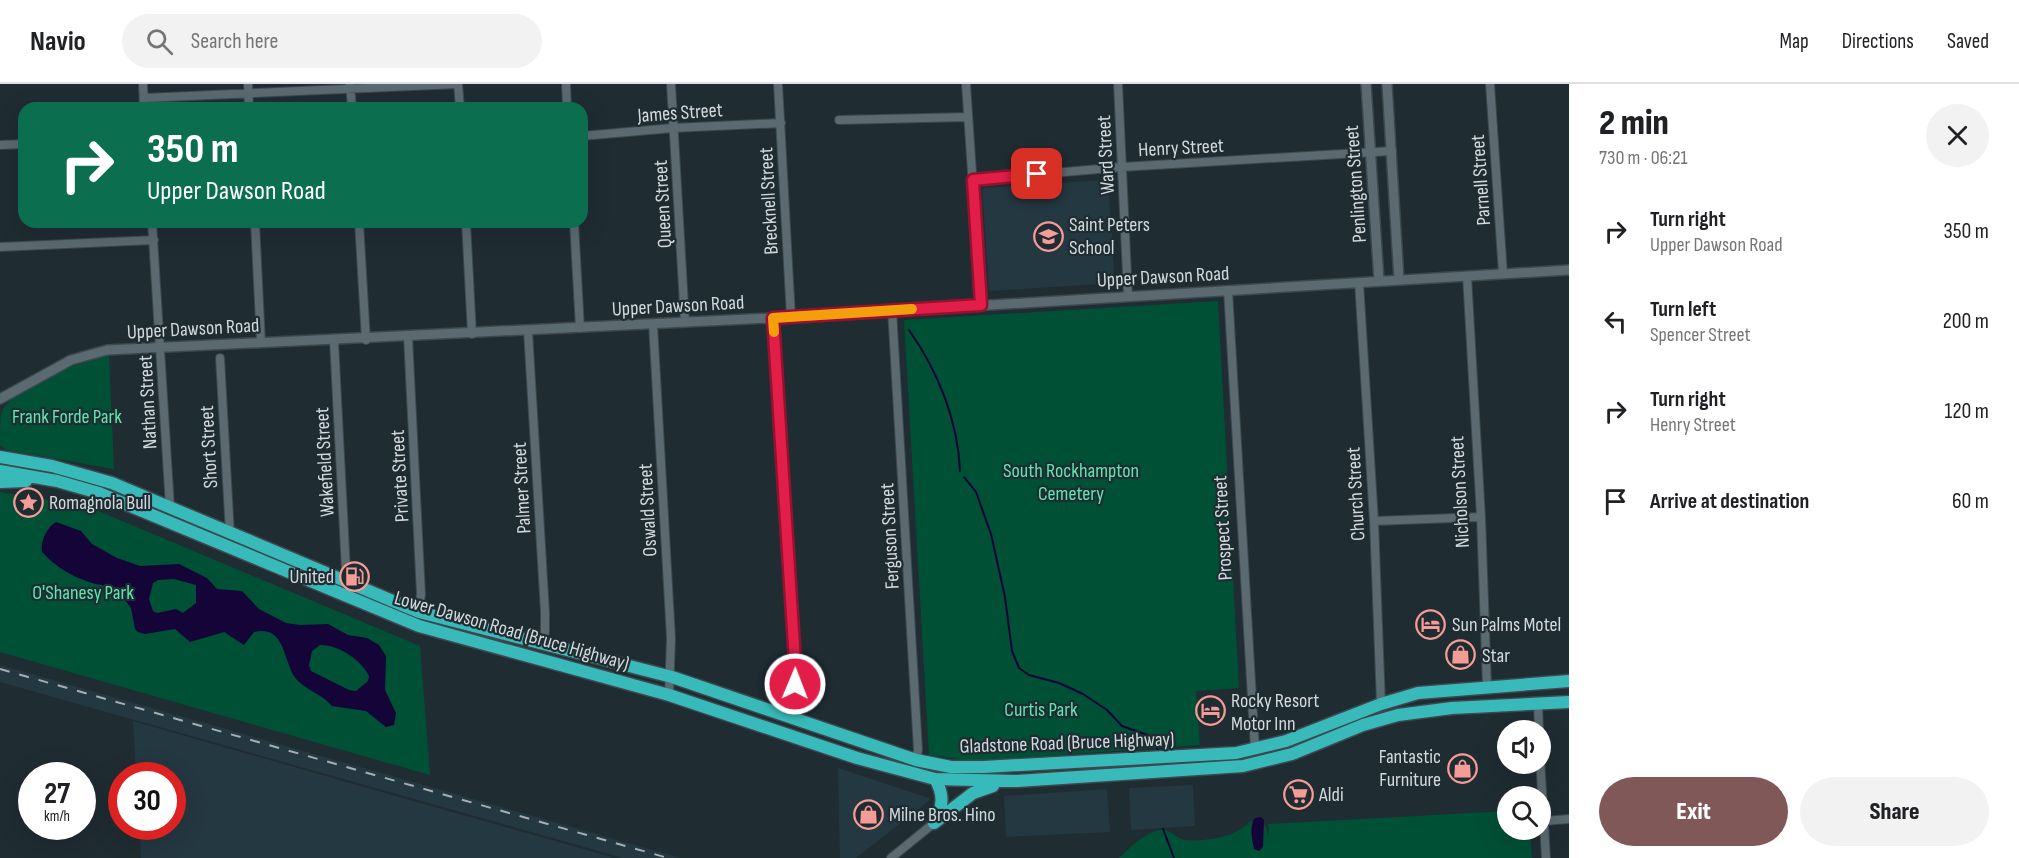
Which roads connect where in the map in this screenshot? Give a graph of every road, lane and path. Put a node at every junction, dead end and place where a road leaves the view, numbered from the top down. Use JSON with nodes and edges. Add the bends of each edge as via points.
{"nodes":[{"id":1,"x":143,"y":84,"type":"edge"},
{"id":2,"x":248,"y":84,"type":"edge"},
{"id":3,"x":458,"y":84,"type":"edge"},
{"id":4,"x":566,"y":84,"type":"edge"},
{"id":5,"x":671,"y":84,"type":"edge"},
{"id":6,"x":778,"y":84,"type":"edge"},
{"id":7,"x":966,"y":84,"type":"edge"},
{"id":8,"x":1118,"y":84,"type":"edge"},
{"id":9,"x":1366,"y":84,"type":"edge"},
{"id":10,"x":1387,"y":84,"type":"edge"},
{"id":11,"x":1490,"y":84,"type":"edge"},
{"id":12,"x":350,"y":86,"type":"edge"},
{"id":13,"x":248,"y":93,"type":"junction"},
{"id":14,"x":144,"y":98,"type":"junction"},
{"id":15,"x":144,"y":102,"type":"edge"},
{"id":16,"x":249,"y":102,"type":"edge"},
{"id":17,"x":351,"y":102,"type":"edge"},
{"id":18,"x":460,"y":102,"type":"edge"},
{"id":19,"x":567,"y":102,"type":"edge"},
{"id":20,"x":968,"y":117,"type":"junction"},
{"id":21,"x":838,"y":120,"type":"dead end"},
{"id":22,"x":781,"y":123,"type":"junction"},
{"id":23,"x":674,"y":128,"type":"junction"},
{"id":24,"x":588,"y":135,"type":"edge"},
{"id":25,"x":18,"y":144,"type":"edge"},
{"id":26,"x":0,"y":145,"type":"edge"},
{"id":27,"x":1371,"y":152,"type":"junction"},
{"id":28,"x":1392,"y":152,"type":"junction"},
{"id":29,"x":1122,"y":167,"type":"junction"},
{"id":30,"x":973,"y":180,"type":"junction"},
{"id":31,"x":153,"y":228,"type":"edge"},
{"id":32,"x":255,"y":228,"type":"edge"},
{"id":33,"x":359,"y":228,"type":"edge"},
{"id":34,"x":466,"y":228,"type":"edge"},
{"id":35,"x":574,"y":228,"type":"edge"},
{"id":36,"x":154,"y":240,"type":"junction"},
{"id":37,"x":0,"y":247,"type":"edge"},
{"id":38,"x":1569,"y":270,"type":"edge"},
{"id":39,"x":1503,"y":274,"type":"junction"},
{"id":40,"x":1467,"y":276,"type":"junction"},
{"id":41,"x":1399,"y":280,"type":"junction"},
{"id":42,"x":1379,"y":281,"type":"junction"},
{"id":43,"x":1359,"y":282,"type":"junction"},
{"id":44,"x":1228,"y":290,"type":"junction"},
{"id":45,"x":1128,"y":296,"type":"junction"},
{"id":46,"x":981,"y":305,"type":"junction"},
{"id":47,"x":892,"y":310,"type":"junction"},
{"id":48,"x":791,"y":316,"type":"junction"},
{"id":49,"x":773,"y":318,"type":"junction"},
{"id":50,"x":685,"y":322,"type":"junction"},
{"id":51,"x":653,"y":324,"type":"junction"},
{"id":52,"x":580,"y":328,"type":"junction"},
{"id":53,"x":528,"y":331,"type":"junction"},
{"id":54,"x":472,"y":334,"type":"junction"},
{"id":55,"x":408,"y":337,"type":"junction"},
{"id":56,"x":366,"y":340,"type":"junction"},
{"id":57,"x":334,"y":341,"type":"junction"},
{"id":58,"x":261,"y":343,"type":"junction"},
{"id":59,"x":161,"y":348,"type":"junction"},
{"id":60,"x":220,"y":358,"type":"dead end"},
{"id":61,"x":14,"y":392,"type":"junction"},
{"id":62,"x":0,"y":399,"type":"edge"},
{"id":63,"x":0,"y":404,"type":"edge"},
{"id":64,"x":0,"y":457,"type":"edge"},
{"id":65,"x":0,"y":471,"type":"edge"},
{"id":66,"x":57,"y":481,"type":"junction"},
{"id":67,"x":0,"y":482,"type":"edge"},
{"id":68,"x":170,"y":507,"type":"junction"},
{"id":69,"x":1481,"y":516,"type":"junction"},
{"id":70,"x":1374,"y":521,"type":"junction"},
{"id":71,"x":230,"y":534,"type":"junction"},
{"id":72,"x":341,"y":581,"type":"junction"},
{"id":73,"x":419,"y":612,"type":"junction"},
{"id":74,"x":542,"y":644,"type":"junction"},
{"id":75,"x":672,"y":677,"type":"junction"},
{"id":76,"x":1569,"y":681,"type":"edge"},
{"id":77,"x":1487,"y":686,"type":"junction"},
{"id":78,"x":669,"y":695,"type":"junction"},
{"id":79,"x":1569,"y":702,"type":"edge"},
{"id":80,"x":1381,"y":704,"type":"junction"},
{"id":81,"x":1538,"y":704,"type":"junction"},
{"id":82,"x":1488,"y":706,"type":"junction"},
{"id":83,"x":791,"y":717,"type":"junction"},
{"id":84,"x":1539,"y":720,"type":"edge"},
{"id":85,"x":1255,"y":749,"type":"junction"},
{"id":86,"x":916,"y":760,"type":"junction"},
{"id":87,"x":1257,"y":763,"type":"junction"},
{"id":88,"x":918,"y":776,"type":"joint"},
{"id":89,"x":935,"y":779,"type":"junction"},
{"id":90,"x":1017,"y":781,"type":"junction"},
{"id":91,"x":1569,"y":819,"type":"edge"},
{"id":92,"x":1551,"y":820,"type":"edge"},
{"id":93,"x":934,"y":823,"type":"junction"},
{"id":94,"x":1545,"y":840,"type":"edge"},
{"id":95,"x":891,"y":858,"type":"edge"},
{"id":96,"x":1546,"y":858,"type":"edge"}],
"edges":[{"from":1,"to":14,"type":"street"},
{"from":2,"to":13,"type":"street"},
{"from":3,"to":12,"type":"street"},
{"from":3,"to":18,"type":"street"},
{"from":4,"to":19,"type":"street"},
{"from":5,"to":23,"type":"street","name":"Queen Street"},
{"from":6,"to":22,"type":"street","name":"Brecknell Street"},
{"from":7,"to":20,"type":"street"},
{"from":8,"to":29,"type":"street","name":"Ward Street"},
{"from":9,"to":27,"type":"street","name":"Penlington Street"},
{"from":10,"to":28,"type":"street","name":"Penlington Street"},
{"from":11,"to":39,"type":"street","name":"Parnell Street"},
{"from":12,"to":13,"type":"street"},
{"from":12,"to":17,"type":"street"},
{"from":13,"to":14,"type":"street"},
{"from":13,"to":16,"type":"street"},
{"from":14,"to":15,"type":"street"},
{"from":20,"to":21,"type":"street"},
{"from":20,"to":30,"type":"street"},
{"from":22,"to":23,"type":"street","name":"James Street"},
{"from":22,"to":48,"type":"street","name":"Brecknell Street"},
{"from":23,"to":24,"type":"street","name":"James Street"},
{"from":23,"to":50,"type":"street","name":"Queen Street"},
{"from":25,"to":26,"type":"street"},
{"from":27,"to":28,"type":"street","name":"Henry Street"},
{"from":27,"to":29,"type":"street","name":"Henry Street"},
{"from":27,"to":42,"type":"street","name":"Penlington Street"},
{"from":28,"to":41,"type":"street","name":"Penlington Street"},
{"from":29,"to":30,"type":"street","name":"Henry Street"},
{"from":29,"to":45,"type":"street","name":"Ward Street"},
{"from":30,"to":46,"type":"street"},
{"from":31,"to":36,"type":"street","name":"Nathan Street"},
{"from":32,"to":58,"type":"street"},
{"from":33,"to":56,"type":"street"},
{"from":34,"to":54,"type":"street"},
{"from":35,"to":52,"type":"street"},
{"from":36,"to":37,"type":"street"},
{"from":36,"to":59,"type":"street","name":"Nathan Street"},
{"from":38,"to":39,"type":"street","name":"Upper Dawson Road"},
{"from":39,"to":40,"type":"street","name":"Upper Dawson Road"},
{"from":40,"to":41,"type":"street","name":"Upper Dawson Road"},
{"from":40,"to":69,"type":"street","name":"Nicholson Street"},
{"from":41,"to":42,"type":"street","name":"Upper Dawson Road"},
{"from":42,"to":43,"type":"street","name":"Upper Dawson Road"},
{"from":43,"to":44,"type":"street","name":"Upper Dawson Road"},
{"from":43,"to":70,"type":"street","name":"Church Street"},
{"from":44,"to":45,"type":"street","name":"Upper Dawson Road"},
{"from":44,"to":85,"type":"street","name":"Prospect Street"},
{"from":45,"to":46,"type":"street","name":"Upper Dawson Road"},
{"from":46,"to":47,"type":"street","name":"Upper Dawson Road"},
{"from":47,"to":48,"type":"street","name":"Upper Dawson Road"},
{"from":47,"to":86,"type":"street","name":"Ferguson Street"},
{"from":48,"to":49,"type":"street","name":"Upper Dawson Road"},
{"from":49,"to":50,"type":"street","name":"Upper Dawson Road"},
{"from":49,"to":83,"type":"street","via":[[795,662]]},
{"from":50,"to":51,"type":"street","name":"Upper Dawson Road"},
{"from":51,"to":52,"type":"street","name":"Upper Dawson Road"},
{"from":51,"to":75,"type":"street","name":"Oswald Street"},
{"from":52,"to":53,"type":"street","name":"Upper Dawson Road"},
{"from":53,"to":54,"type":"street","name":"Upper Dawson Road"},
{"from":53,"to":74,"type":"street","name":"Palmer Street","via":[[545,612]]},
{"from":54,"to":55,"type":"street","name":"Upper Dawson Road"},
{"from":55,"to":56,"type":"street","name":"Upper Dawson Road"},
{"from":55,"to":73,"type":"street","name":"Private Street"},
{"from":56,"to":57,"type":"street","name":"Upper Dawson Road"},
{"from":57,"to":58,"type":"street","name":"Upper Dawson Road"},
{"from":57,"to":72,"type":"street","name":"Wakefield Street","via":[[346,570]]},
{"from":58,"to":59,"type":"street","name":"Upper Dawson Road"},
{"from":59,"to":61,"type":"street","name":"Upper Dawson Road","via":[[85,355]]},
{"from":59,"to":68,"type":"street","name":"Nathan Street"},
{"from":60,"to":71,"type":"street","name":"Short Street"},
{"from":61,"to":62,"type":"street","name":"Upper Dawson Road"},
{"from":61,"to":63,"type":"street","name":"Upper Dawson Road"},
{"from":64,"to":68,"type":"highway","name":"Lower Dawson Road (Bruce Highway)","via":[[79,473]]},
{"from":65,"to":66,"type":"highway","name":"Lower Dawson Road (Bruce Highway)"},
{"from":66,"to":67,"type":"highway"},
{"from":66,"to":78,"type":"highway","name":"Lower Dawson Road (Bruce Highway)","via":[[122,501],[419,626]]},
{"from":68,"to":71,"type":"highway","name":"Lower Dawson Road (Bruce Highway)"},
{"from":69,"to":70,"type":"street"},
{"from":69,"to":77,"type":"street","name":"Nicholson Street"},
{"from":70,"to":80,"type":"street","name":"Church Street"},
{"from":71,"to":72,"type":"highway","name":"Lower Dawson Road (Bruce Highway)"},
{"from":72,"to":73,"type":"highway","name":"Lower Dawson Road (Bruce Highway)"},
{"from":73,"to":74,"type":"highway","name":"Lower Dawson Road (Bruce Highway)"},
{"from":74,"to":75,"type":"highway","name":"Lower Dawson Road (Bruce Highway)"},
{"from":75,"to":78,"type":"street","name":"Oswald Street"},
{"from":75,"to":83,"type":"highway","name":"Lower Dawson Road (Bruce Highway)"},
{"from":76,"to":77,"type":"highway","name":"Gladstone Road (Bruce Highway)"},
{"from":77,"to":80,"type":"highway","name":"Gladstone Road (Bruce Highway)","via":[[1418,693]]},
{"from":77,"to":82,"type":"highway","name":"Nicholson Street"},
{"from":78,"to":88,"type":"highway","name":"Lower Dawson Road (Bruce Highway)"},
{"from":79,"to":81,"type":"highway","name":"Gladstone Road (Bruce Highway)"},
{"from":80,"to":85,"type":"highway","name":"Gladstone Road (Bruce Highway)"},
{"from":81,"to":82,"type":"highway","name":"Gladstone Road (Bruce Highway)"},
{"from":81,"to":84,"type":"street"},
{"from":82,"to":87,"type":"highway","name":"Gladstone Road (Bruce Highway)","via":[[1385,718],[1292,754]]},
{"from":83,"to":86,"type":"highway","name":"Lower Dawson Road (Bruce Highway)"},
{"from":85,"to":86,"type":"highway","name":"Gladstone Road (Bruce Highway)","via":[[984,767]]},
{"from":85,"to":87,"type":"highway","name":"Prospect Street"},
{"from":87,"to":90,"type":"highway","name":"Gladstone Road (Bruce Highway)"},
{"from":88,"to":89,"type":"highway","name":"Gladstone Road (Bruce Highway)"},
{"from":89,"to":90,"type":"highway","name":"Gladstone Road (Bruce Highway)"},
{"from":89,"to":93,"type":"highway","via":[[943,802]]},
{"from":90,"to":93,"type":"highway","via":[[973,793]]},
{"from":91,"to":92,"type":"street"},
{"from":93,"to":95,"type":"street"},
{"from":94,"to":96,"type":"street"}]}
